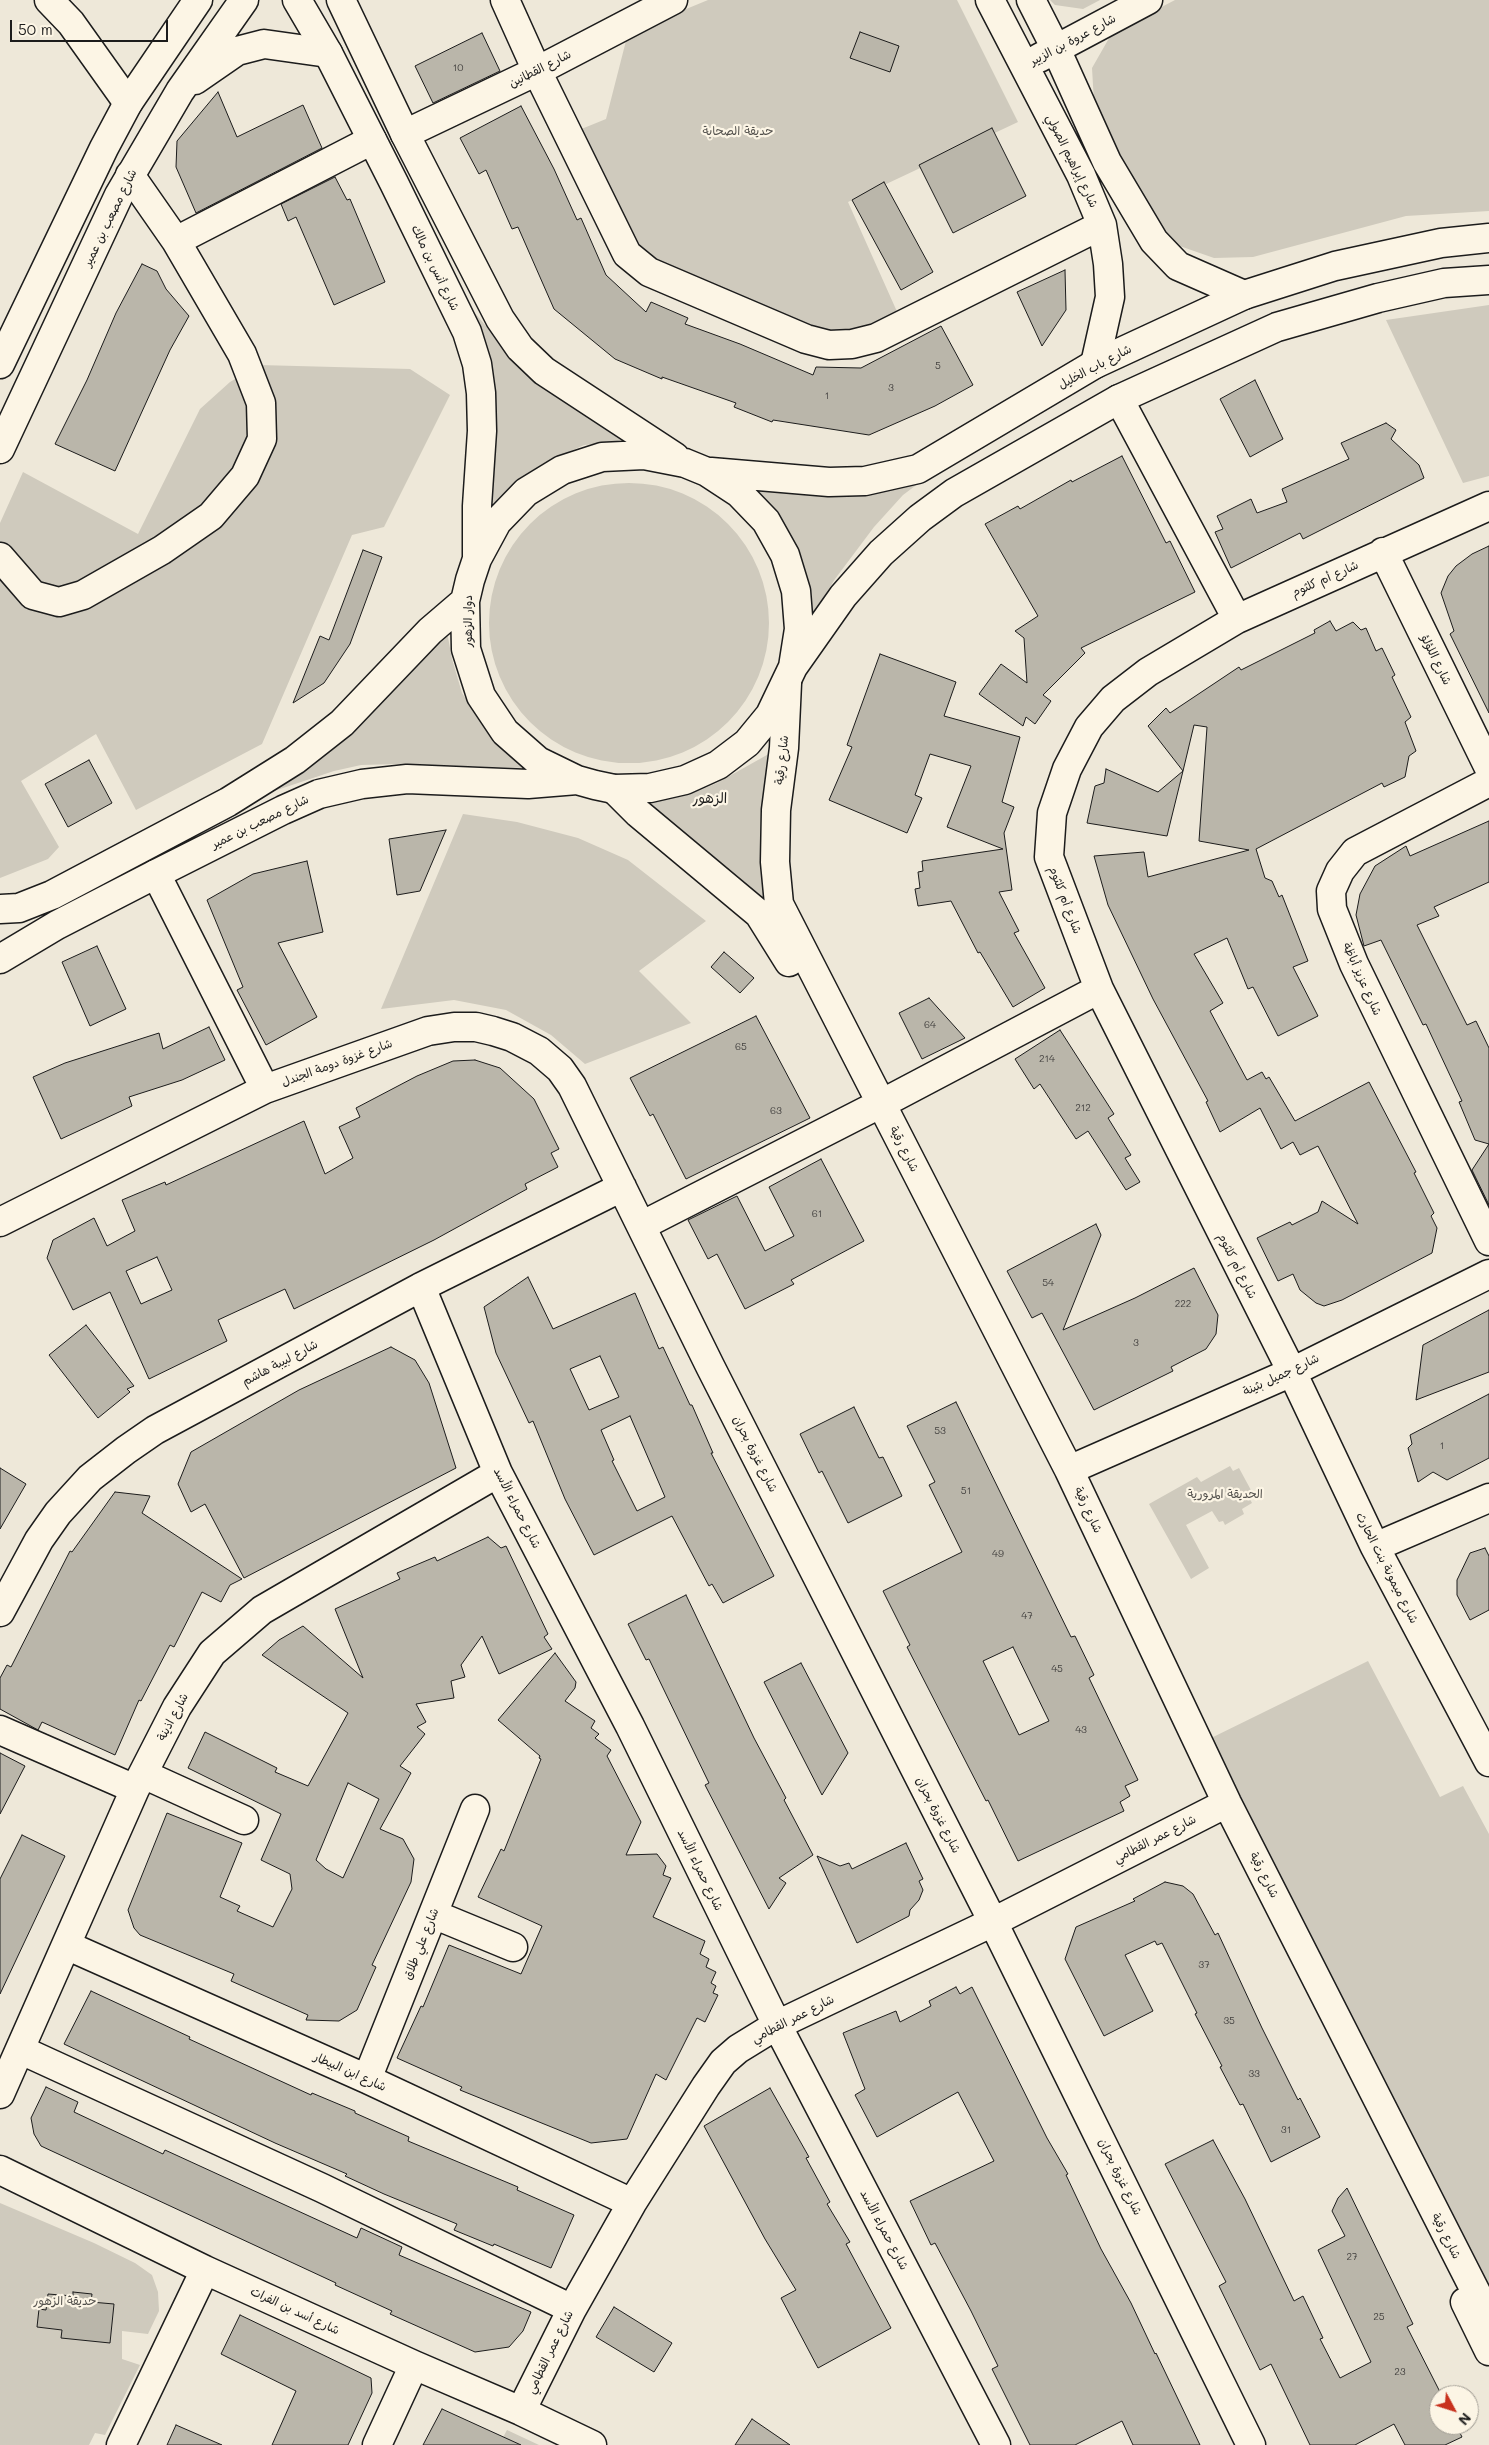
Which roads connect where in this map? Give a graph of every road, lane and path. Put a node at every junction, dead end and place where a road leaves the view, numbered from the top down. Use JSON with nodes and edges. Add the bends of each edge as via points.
{"nodes":[{"id":1,"x":49,"y":0,"type":"edge"},
{"id":2,"x":198,"y":0,"type":"edge"},
{"id":3,"x":244,"y":0,"type":"edge"},
{"id":4,"x":297,"y":0,"type":"edge"},
{"id":5,"x":341,"y":0,"type":"edge"},
{"id":6,"x":505,"y":0,"type":"edge"},
{"id":7,"x":673,"y":0,"type":"edge"},
{"id":8,"x":990,"y":0,"type":"edge"},
{"id":9,"x":1031,"y":0,"type":"edge"},
{"id":10,"x":1148,"y":0,"type":"edge"},
{"id":11,"x":1056,"y":49,"type":"junction"},
{"id":12,"x":328,"y":53,"type":"junction"},
{"id":13,"x":1024,"y":65,"type":"junction"},
{"id":14,"x":537,"y":71,"type":"junction"},
{"id":15,"x":180,"y":91,"type":"junction"},
{"id":16,"x":128,"y":103,"type":"junction"},
{"id":17,"x":405,"y":134,"type":"junction"},
{"id":18,"x":372,"y":140,"type":"junction"},
{"id":19,"x":130,"y":175,"type":"junction"},
{"id":20,"x":1102,"y":225,"type":"junction"},
{"id":21,"x":1489,"y":238,"type":"edge"},
{"id":22,"x":176,"y":242,"type":"junction"},
{"id":23,"x":1489,"y":280,"type":"edge"},
{"id":24,"x":1244,"y":295,"type":"junction"},
{"id":25,"x":0,"y":364,"type":"edge"},
{"id":26,"x":1095,"y":364,"type":"junction"},
{"id":27,"x":1119,"y":399,"type":"junction"},
{"id":28,"x":0,"y":449,"type":"edge"},
{"id":29,"x":696,"y":468,"type":"junction"},
{"id":30,"x":1489,"y":506,"type":"edge"},
{"id":31,"x":1383,"y":552,"type":"junction"},
{"id":32,"x":0,"y":557,"type":"edge"},
{"id":33,"x":477,"y":559,"type":"junction"},
{"id":34,"x":466,"y":601,"type":"junction"},
{"id":35,"x":1237,"y":619,"type":"junction"},
{"id":36,"x":790,"y":675,"type":"junction"},
{"id":37,"x":1489,"y":768,"type":"edge"},
{"id":38,"x":576,"y":780,"type":"junction"},
{"id":39,"x":1489,"y":782,"type":"edge"},
{"id":40,"x":614,"y":789,"type":"junction"},
{"id":41,"x":156,"y":874,"type":"junction"},
{"id":42,"x":0,"y":909,"type":"edge"},
{"id":43,"x":0,"y":959,"type":"edge"},
{"id":44,"x":1099,"y":989,"type":"junction"},
{"id":45,"x":266,"y":1089,"type":"junction"},
{"id":46,"x":874,"y":1107,"type":"junction"},
{"id":47,"x":622,"y":1187,"type":"junction"},
{"id":48,"x":0,"y":1222,"type":"edge"},
{"id":49,"x":641,"y":1226,"type":"junction"},
{"id":50,"x":1489,"y":1241,"type":"edge"},
{"id":51,"x":1489,"y":1274,"type":"edge"},
{"id":52,"x":421,"y":1286,"type":"junction"},
{"id":53,"x":1292,"y":1372,"type":"junction"},
{"id":54,"x":1069,"y":1470,"type":"junction"},
{"id":55,"x":498,"y":1473,"type":"junction"},
{"id":56,"x":1487,"y":1503,"type":"edge"},
{"id":57,"x":1375,"y":1547,"type":"junction"},
{"id":58,"x":0,"y":1612,"type":"edge"},
{"id":59,"x":0,"y":1730,"type":"edge"},
{"id":60,"x":1489,"y":1762,"type":"edge"},
{"id":61,"x":139,"y":1782,"type":"junction"},
{"id":62,"x":1221,"y":1806,"type":"junction"},
{"id":63,"x":475,"y":1809,"type":"dead end"},
{"id":64,"x":244,"y":1820,"type":"dead end"},
{"id":65,"x":433,"y":1914,"type":"junction"},
{"id":66,"x":993,"y":1922,"type":"junction"},
{"id":67,"x":66,"y":1945,"type":"junction"},
{"id":68,"x":513,"y":1947,"type":"dead end"},
{"id":69,"x":777,"y":2025,"type":"junction"},
{"id":70,"x":21,"y":2050,"type":"junction"},
{"id":71,"x":367,"y":2079,"type":"junction"},
{"id":72,"x":0,"y":2094,"type":"edge"},
{"id":73,"x":0,"y":2170,"type":"edge"},
{"id":74,"x":632,"y":2203,"type":"junction"},
{"id":75,"x":205,"y":2270,"type":"junction"},
{"id":76,"x":572,"y":2309,"type":"junction"},
{"id":77,"x":1489,"y":2318,"type":"edge"},
{"id":78,"x":1489,"y":2351,"type":"edge"},
{"id":79,"x":414,"y":2365,"type":"junction"},
{"id":80,"x":521,"y":2411,"type":"junction"},
{"id":81,"x":121,"y":2445,"type":"edge"},
{"id":82,"x":377,"y":2445,"type":"edge"},
{"id":83,"x":592,"y":2445,"type":"edge"},
{"id":84,"x":996,"y":2445,"type":"edge"},
{"id":85,"x":1251,"y":2445,"type":"edge"}],
"edges":[{"from":1,"to":16,"type":"main road","via":[[71,23]]},
{"from":2,"to":16,"type":"main road"},
{"from":3,"to":15,"type":"main road","name":"شارع مصعب بن عمير"},
{"from":4,"to":12,"type":"main road","name":"شارع أنس بن مالك"},
{"from":5,"to":17,"type":"main road"},
{"from":6,"to":14,"type":"main road"},
{"from":7,"to":14,"type":"main road","name":"شارع القطانين"},
{"from":8,"to":13,"type":"main road","name":"شارع إبراهيم الصولي"},
{"from":9,"to":11,"type":"main road"},
{"from":10,"to":11,"type":"main road","name":"شارع عروة بن الزبير"},
{"from":11,"to":13,"type":"main road","name":"شارع عروة بن الزبير"},
{"from":11,"to":24,"type":"main road","via":[[1107,162],[1154,241],[1178,266]]},
{"from":12,"to":15,"type":"main road","via":[[264,44],[238,51]]},
{"from":12,"to":18,"type":"main road","name":"شارع أنس بن مالك"},
{"from":13,"to":20,"type":"main road","name":"شارع إبراهيم الصولي","via":[[1081,175]]},
{"from":14,"to":17,"type":"main road","name":"شارع القطانين"},
{"from":14,"to":20,"type":"main road","via":[[627,254],[649,272],[806,340],[829,345],[876,338]]},
{"from":15,"to":19,"type":"main road","name":"شارع مصعب بن عمير"},
{"from":16,"to":25,"type":"main road"},
{"from":17,"to":29,"type":"main road","via":[[500,319],[520,348],[544,371]]},
{"from":18,"to":22,"type":"main road"},
{"from":18,"to":33,"type":"main road","name":"شارع أنس بن مالك","via":[[467,332],[478,364],[482,431]]},
{"from":19,"to":22,"type":"main road"},
{"from":19,"to":28,"type":"main road","name":"شارع مصعب بن عمير"},
{"from":20,"to":26,"type":"main road","name":"شارع إبراهيم الصولي","via":[[1110,298]]},
{"from":21,"to":24,"type":"main road","name":"شارع باب الخليل","via":[[1441,243],[1336,266]]},
{"from":22,"to":32,"type":"main road","via":[[242,354],[261,403],[262,439],[245,476],[211,516],[162,550],[83,595],[59,602],[33,595]]},
{"from":23,"to":27,"type":"main road","via":[[1444,283],[1277,327]]},
{"from":24,"to":26,"type":"main road","name":"شارع باب الخليل"},
{"from":26,"to":29,"type":"main road","name":"شارع باب الخليل","via":[[918,469],[865,481],[829,482]]},
{"from":27,"to":35,"type":"main road"},
{"from":27,"to":36,"type":"main road","via":[[954,493],[920,518],[881,553],[843,596]]},
{"from":29,"to":33,"type":"main road","name":"دوار الزهور","via":[[644,455],[602,457],[562,470],[526,492],[497,522]]},
{"from":29,"to":36,"type":"main road","name":"دوار الزهور","via":[[739,493],[766,521],[785,555],[796,591],[798,629]]},
{"from":30,"to":31,"type":"main road","name":"شارع أم كلثوم"},
{"from":31,"to":35,"type":"main road","name":"شارع أم كلثوم"},
{"from":31,"to":37,"type":"main road","name":"شارع اللؤلؤ"},
{"from":33,"to":34,"type":"main road","name":"دوار الزهور"},
{"from":34,"to":38,"type":"main road","name":"دوار الزهور","via":[[466,650],[481,696],[511,738],[538,761]]},
{"from":34,"to":42,"type":"main road","via":[[430,631],[342,723],[295,760],[228,802],[52,894],[19,908]]},
{"from":35,"to":44,"type":"main road","name":"شارع أم كلثوم","via":[[1148,672],[1113,698],[1089,727],[1067,769],[1052,812],[1049,857]]},
{"from":36,"to":40,"type":"main road","name":"دوار الزهور","via":[[770,715],[747,743],[718,765],[685,780],[650,788]]},
{"from":36,"to":46,"type":"main road","name":"شارع رقية","via":[[776,810],[775,862],[779,904]]},
{"from":38,"to":40,"type":"main road","name":"دوار الزهور"},
{"from":38,"to":41,"type":"main road","name":"شارع مصعب بن عمير","via":[[528,784],[407,779],[362,784],[319,794],[282,810]]},
{"from":39,"to":50,"type":"main road","name":"شارع عزيز أباظة","via":[[1355,852],[1340,871],[1331,891],[1332,909],[1354,964]]},
{"from":40,"to":46,"type":"main road","name":"شارع رقية","via":[[759,914],[781,945]]},
{"from":41,"to":43,"type":"main road","name":"شارع مصعب بن عمير"},
{"from":41,"to":45,"type":"main road"},
{"from":44,"to":46,"type":"main road"},
{"from":44,"to":53,"type":"main road","name":"شارع أم كلثوم"},
{"from":45,"to":47,"type":"main road","name":"شارع غزوة دومة الجندل","via":[[428,1030],[461,1027],[493,1031],[539,1051],[560,1069],[572,1086]]},
{"from":45,"to":48,"type":"main road","name":"شارع غزوة دومة الجندل"},
{"from":46,"to":49,"type":"main road"},
{"from":46,"to":54,"type":"main road","name":"شارع رقية"},
{"from":46,"to":62,"type":"main road","name":"شارع رقية"},
{"from":47,"to":49,"type":"main road","name":"شارع غزوة بحران"},
{"from":47,"to":52,"type":"main road","name":"شارع لبيبة هاشم"},
{"from":49,"to":66,"type":"main road","name":"شارع غزوة بحران"},
{"from":51,"to":53,"type":"main road","name":"شارع جميل بثينة"},
{"from":52,"to":55,"type":"main road","name":"شارع حمراء الأسد"},
{"from":52,"to":58,"type":"main road","name":"شارع لبيبة هاشم","via":[[155,1430],[126,1450],[90,1478],[58,1513],[39,1540]]},
{"from":53,"to":54,"type":"main road","name":"شارع جميل بثينة"},
{"from":53,"to":57,"type":"main road","name":"شارع ميمونة بنت الحارث"},
{"from":54,"to":62,"type":"main road","name":"شارع رقية"},
{"from":55,"to":61,"type":"main road","name":"شارع اذينة","via":[[262,1610],[231,1635],[212,1653],[198,1673]]},
{"from":55,"to":69,"type":"main road","name":"شارع حمراء الأسد","via":[[630,1726]]},
{"from":56,"to":57,"type":"main road"},
{"from":57,"to":60,"type":"main road","name":"شارع ميمونة بنت الحارث"},
{"from":59,"to":61,"type":"main road"},
{"from":61,"to":64,"type":"main road"},
{"from":61,"to":67,"type":"main road","name":"شارع اذينة"},
{"from":62,"to":66,"type":"main road","name":"شارع عمر القطامي"},
{"from":62,"to":77,"type":"main road","name":"شارع رقية"},
{"from":62,"to":78,"type":"main road","name":"شارع رقية","via":[[1314,2010]]},
{"from":63,"to":65,"type":"main road","name":"شارع علي طلاق"},
{"from":65,"to":68,"type":"main road"},
{"from":65,"to":71,"type":"main road","name":"شارع علي طلاق"},
{"from":66,"to":69,"type":"main road","name":"شارع عمر القطامي"},
{"from":66,"to":85,"type":"main road","name":"شارع غزوة بحران"},
{"from":67,"to":70,"type":"main road","name":"شارع اذينة"},
{"from":67,"to":71,"type":"main road","name":"شارع ابن البيطار"},
{"from":69,"to":74,"type":"main road","name":"شارع عمر القطامي","via":[[723,2062]]},
{"from":69,"to":84,"type":"main road","name":"شارع حمراء الأسد"},
{"from":70,"to":72,"type":"main road","name":"شارع اذينة"},
{"from":70,"to":76,"type":"main road","via":[[322,2188]]},
{"from":71,"to":74,"type":"main road","name":"شارع ابن البيطار"},
{"from":73,"to":75,"type":"main road","name":"شارع أسد بن الفرات"},
{"from":74,"to":76,"type":"main road","name":"شارع عمر القطامي"},
{"from":75,"to":79,"type":"main road","name":"شارع أسد بن الفرات"},
{"from":75,"to":81,"type":"main road"},
{"from":76,"to":80,"type":"main road","name":"شارع عمر القطامي"},
{"from":79,"to":80,"type":"main road","name":"شارع أسد بن الفرات"},
{"from":79,"to":82,"type":"main road"},
{"from":80,"to":83,"type":"main road","name":"شارع أسد بن الفرات"}]}
